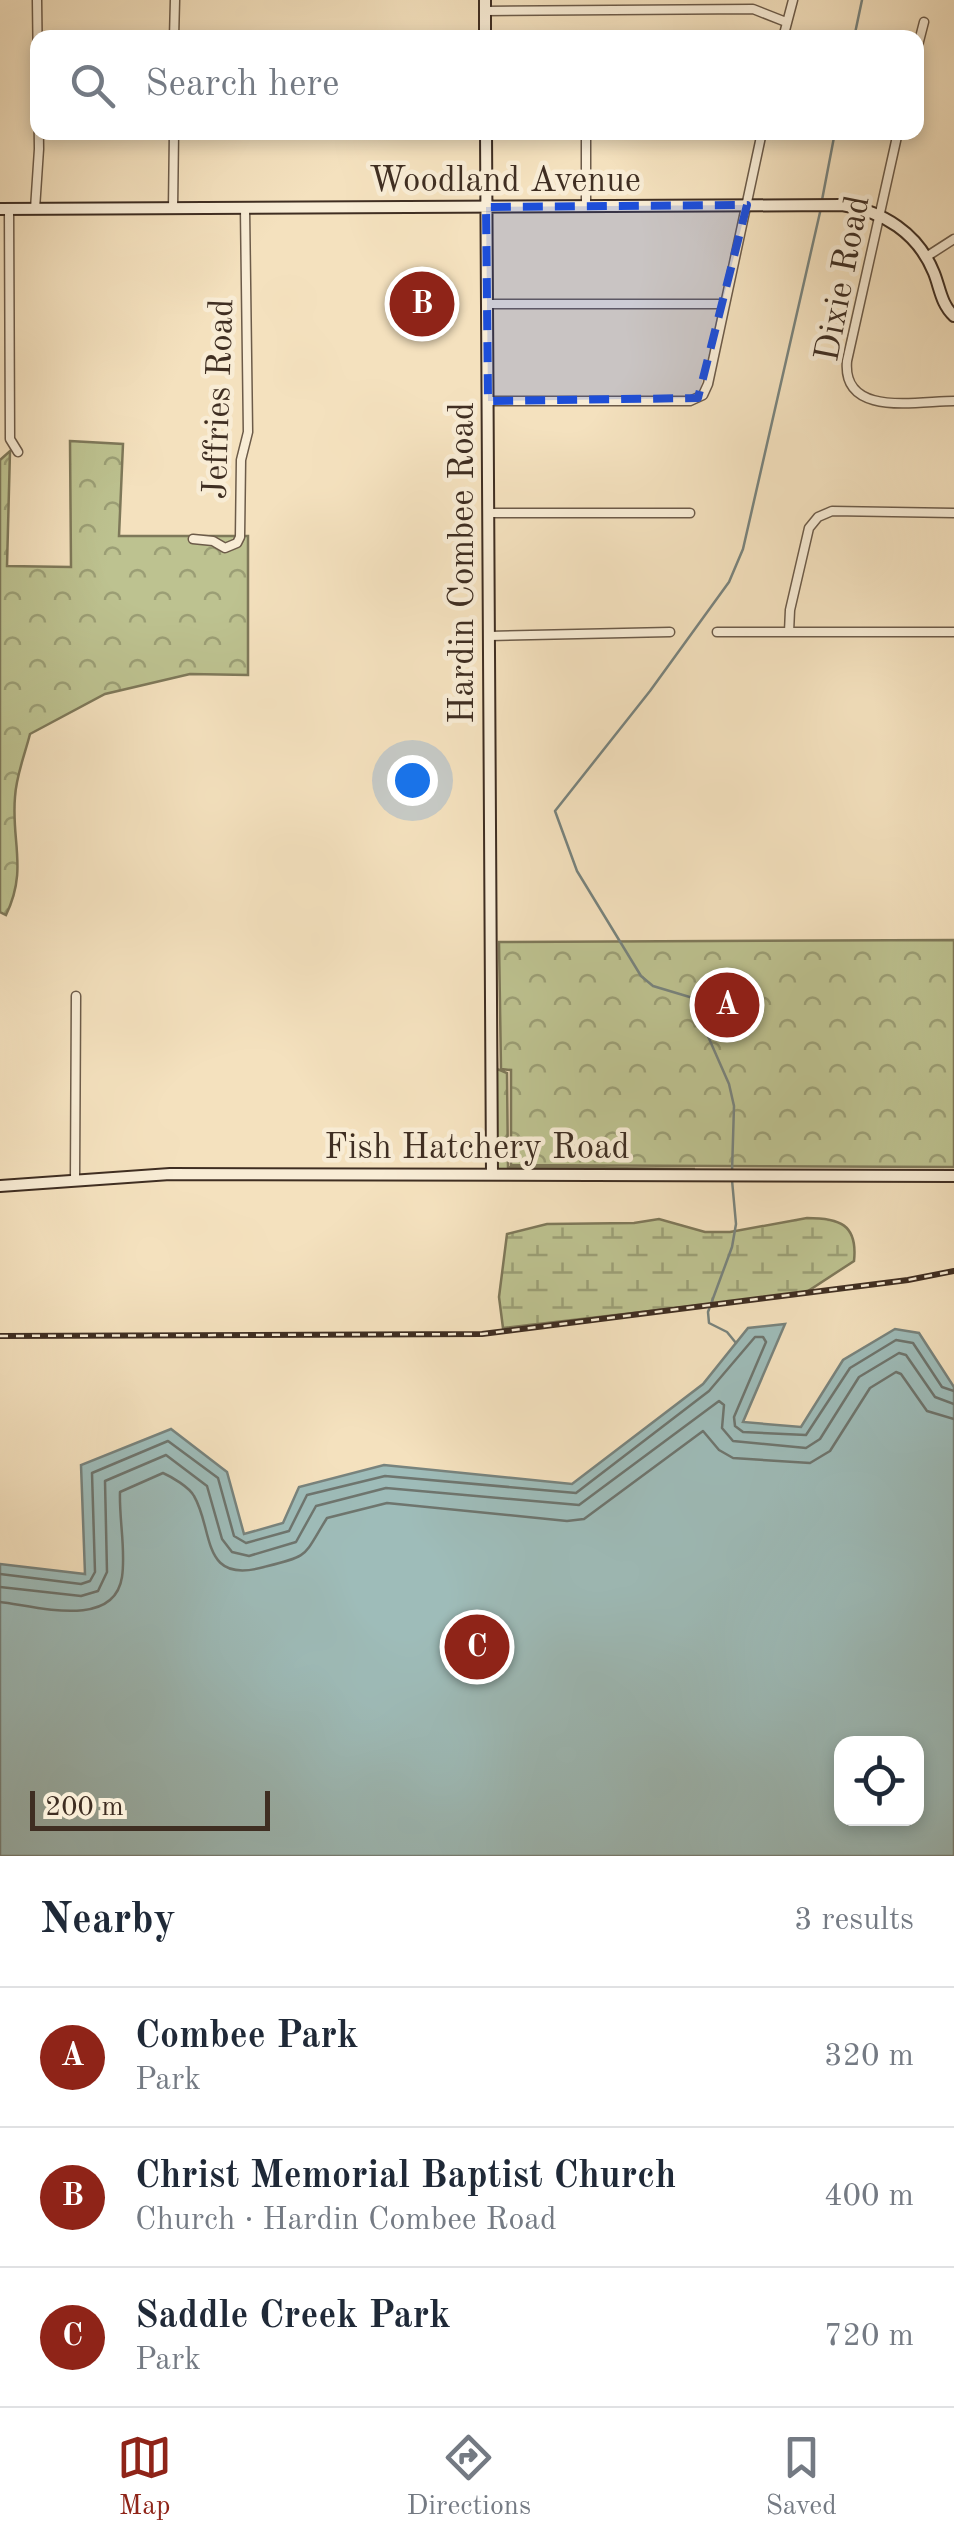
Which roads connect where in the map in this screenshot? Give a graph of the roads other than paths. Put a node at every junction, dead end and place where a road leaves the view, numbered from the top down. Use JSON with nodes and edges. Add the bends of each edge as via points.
{"nodes":[{"id":1,"x":37,"y":0,"type":"edge"},
{"id":2,"x":175,"y":0,"type":"edge"},
{"id":3,"x":793,"y":0,"type":"edge"},
{"id":4,"x":485,"y":6,"type":"edge"},
{"id":5,"x":786,"y":22,"type":"junction"},
{"id":6,"x":924,"y":22,"type":"dead end"},
{"id":7,"x":37,"y":30,"type":"edge"},
{"id":8,"x":174,"y":30,"type":"edge"},
{"id":9,"x":784,"y":30,"type":"edge"},
{"id":10,"x":922,"y":30,"type":"edge"},
{"id":11,"x":39,"y":140,"type":"edge"},
{"id":12,"x":174,"y":140,"type":"edge"},
{"id":13,"x":486,"y":140,"type":"edge"},
{"id":14,"x":586,"y":140,"type":"edge"},
{"id":15,"x":760,"y":140,"type":"edge"},
{"id":16,"x":896,"y":140,"type":"edge"},
{"id":17,"x":746,"y":205,"type":"junction"},
{"id":18,"x":486,"y":206,"type":"junction"},
{"id":19,"x":586,"y":206,"type":"junction"},
{"id":20,"x":4,"y":209,"type":"edge"},
{"id":21,"x":35,"y":209,"type":"junction"},
{"id":22,"x":173,"y":209,"type":"junction"},
{"id":23,"x":245,"y":209,"type":"junction"},
{"id":24,"x":880,"y":214,"type":"junction"},
{"id":25,"x":954,"y":239,"type":"edge"},
{"id":26,"x":926,"y":258,"type":"junction"},
{"id":27,"x":487,"y":304,"type":"junction"},
{"id":28,"x":725,"y":304,"type":"junction"},
{"id":29,"x":954,"y":316,"type":"edge"},
{"id":30,"x":488,"y":401,"type":"junction"},
{"id":31,"x":954,"y":401,"type":"edge"},
{"id":32,"x":18,"y":452,"type":"dead end"},
{"id":33,"x":488,"y":512,"type":"junction"},
{"id":34,"x":690,"y":512,"type":"dead end"},
{"id":35,"x":954,"y":512,"type":"edge"},
{"id":36,"x":193,"y":539,"type":"dead end"},
{"id":37,"x":670,"y":632,"type":"dead end"},
{"id":38,"x":717,"y":632,"type":"dead end"},
{"id":39,"x":789,"y":632,"type":"junction"},
{"id":40,"x":954,"y":632,"type":"edge"},
{"id":41,"x":489,"y":636,"type":"junction"},
{"id":42,"x":76,"y":996,"type":"dead end"},
{"id":43,"x":492,"y":1174,"type":"junction"},
{"id":44,"x":954,"y":1176,"type":"edge"},
{"id":45,"x":75,"y":1180,"type":"junction"},
{"id":46,"x":0,"y":1186,"type":"edge"}],
"edges":[{"from":1,"to":7,"type":"street"},
{"from":2,"to":8,"type":"street"},
{"from":3,"to":5,"type":"street"},
{"from":4,"to":5,"type":"street","via":[[752,9]]},
{"from":5,"to":9,"type":"street"},
{"from":6,"to":10,"type":"street"},
{"from":11,"to":21,"type":"street"},
{"from":12,"to":22,"type":"street"},
{"from":13,"to":18,"type":"street","name":"Hardin Combee Road"},
{"from":14,"to":19,"type":"street"},
{"from":15,"to":17,"type":"street"},
{"from":16,"to":24,"type":"street","name":"Dixie Road"},
{"from":17,"to":19,"type":"street","name":"Woodland Avenue"},
{"from":17,"to":24,"type":"street","name":"Woodland Avenue","via":[[822,204]]},
{"from":17,"to":28,"type":"street"},
{"from":18,"to":19,"type":"street","name":"Woodland Avenue"},
{"from":18,"to":23,"type":"street","name":"Woodland Avenue"},
{"from":18,"to":27,"type":"street","name":"Hardin Combee Road"},
{"from":20,"to":21,"type":"street","name":"Woodland Avenue"},
{"from":20,"to":32,"type":"street","via":[[12,263],[10,439]]},
{"from":21,"to":22,"type":"street","name":"Woodland Avenue"},
{"from":22,"to":23,"type":"street","name":"Woodland Avenue"},
{"from":23,"to":36,"type":"street","name":"Jeffries Road","via":[[248,432],[240,537],[225,548]]},
{"from":24,"to":26,"type":"street"},
{"from":24,"to":31,"type":"street","name":"Dixie Road","via":[[847,378],[870,401]]},
{"from":25,"to":26,"type":"street"},
{"from":26,"to":29,"type":"street"},
{"from":27,"to":28,"type":"street"},
{"from":27,"to":30,"type":"street","name":"Hardin Combee Road"},
{"from":28,"to":30,"type":"street","via":[[706,390],[698,398]]},
{"from":30,"to":33,"type":"street","name":"Hardin Combee Road"},
{"from":33,"to":34,"type":"street"},
{"from":33,"to":41,"type":"street","name":"Hardin Combee Road"},
{"from":35,"to":39,"type":"street","via":[[818,517],[810,528]]},
{"from":37,"to":41,"type":"street"},
{"from":38,"to":39,"type":"street"},
{"from":39,"to":40,"type":"street"},
{"from":41,"to":43,"type":"street","name":"Hardin Combee Road"},
{"from":42,"to":45,"type":"street"},
{"from":43,"to":44,"type":"street","name":"Fish Hatchery Road"},
{"from":43,"to":45,"type":"street","name":"Fish Hatchery Road"},
{"from":45,"to":46,"type":"street","name":"Fish Hatchery Road"}]}
